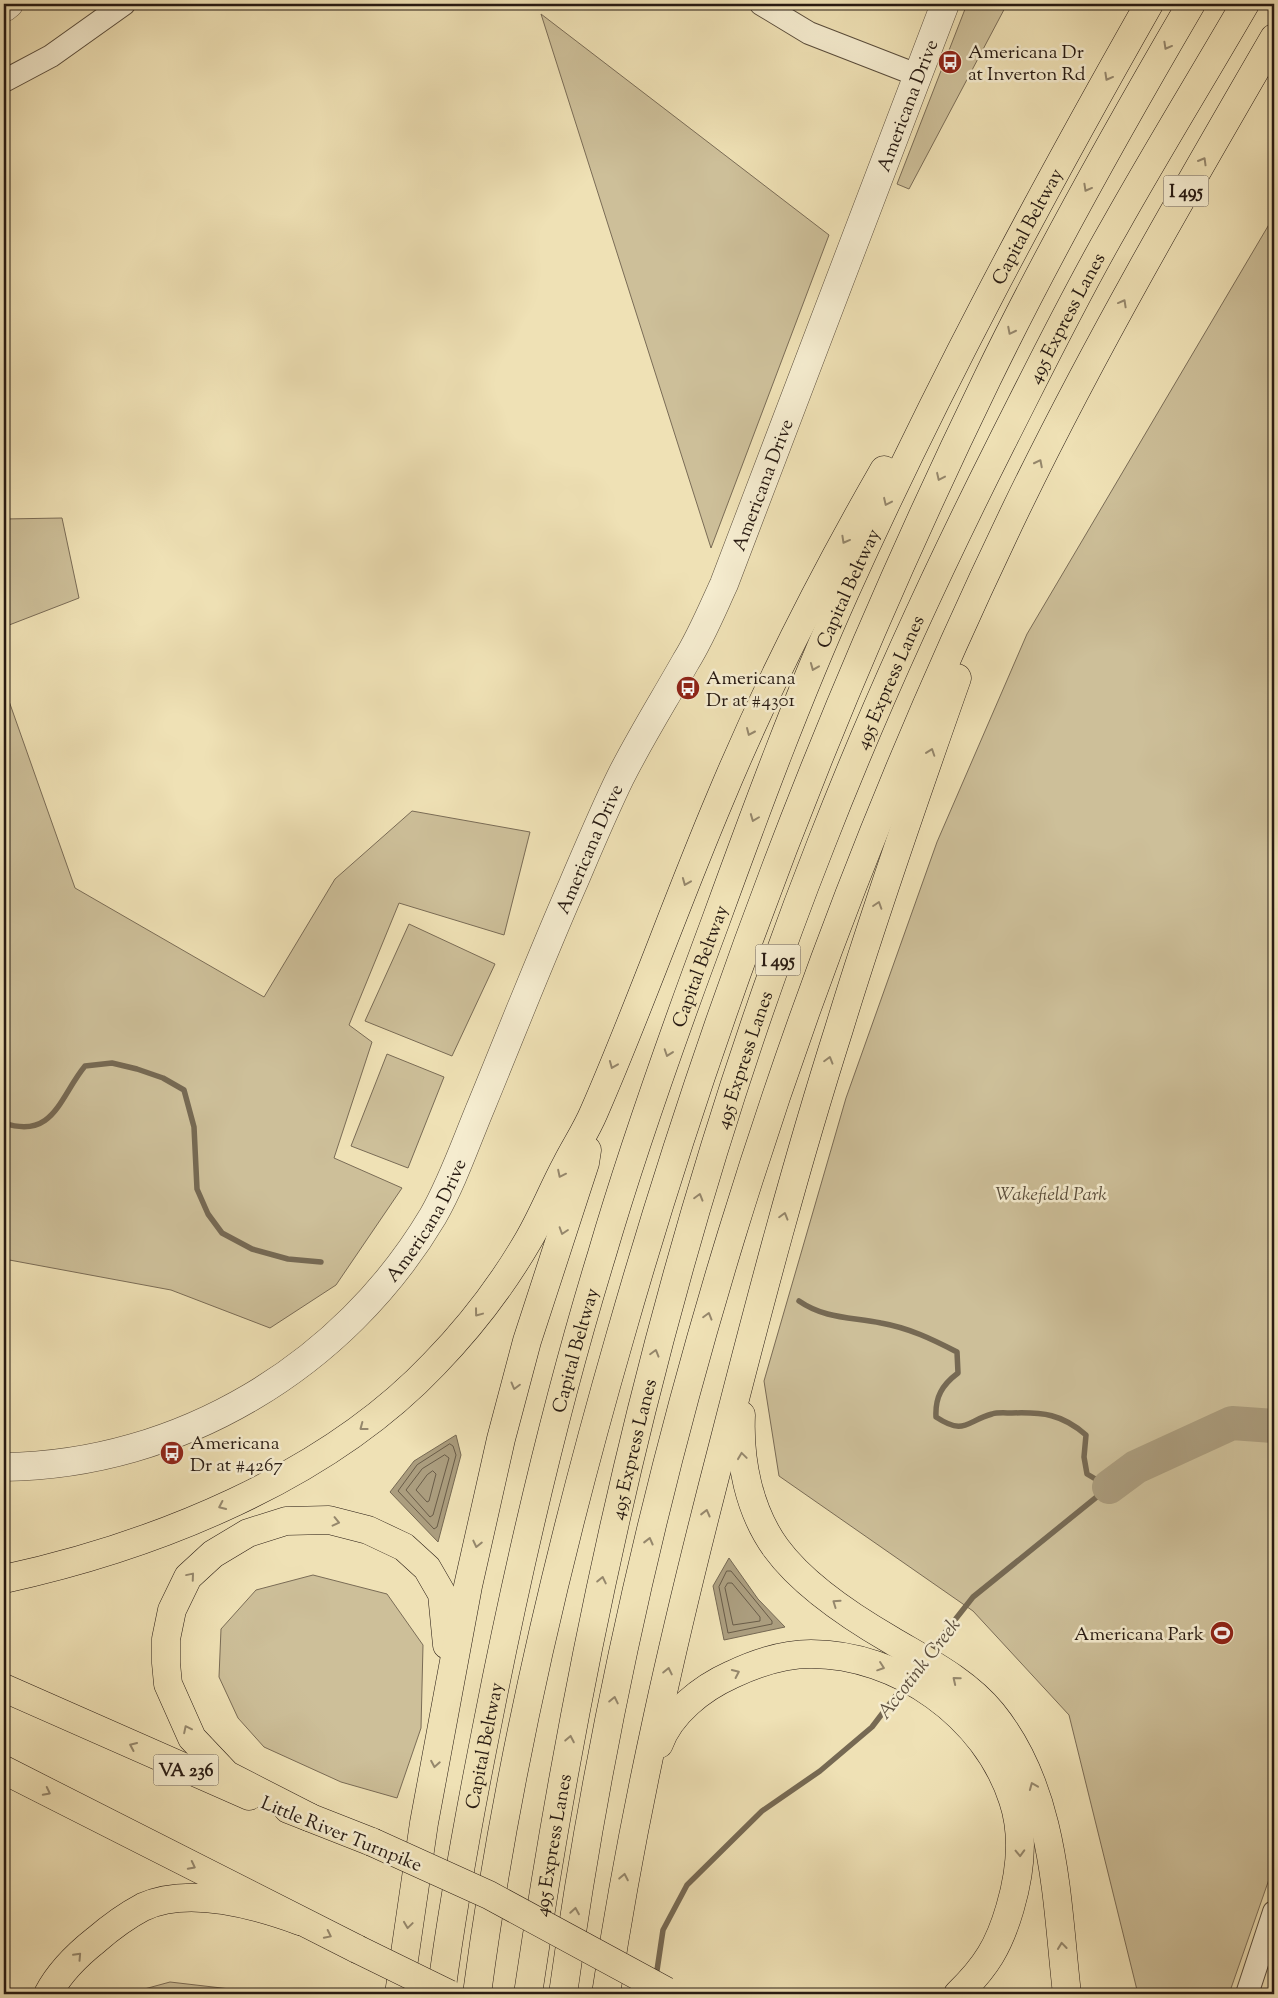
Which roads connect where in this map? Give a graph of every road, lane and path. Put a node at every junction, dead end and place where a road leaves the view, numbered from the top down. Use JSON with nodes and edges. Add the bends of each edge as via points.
{"nodes":[{"id":1,"x":9,"y":4,"type":"edge"},
{"id":2,"x":124,"y":4,"type":"edge"},
{"id":3,"x":761,"y":4,"type":"edge"},
{"id":4,"x":945,"y":4,"type":"edge"},
{"id":5,"x":1149,"y":4,"type":"edge"},
{"id":6,"x":1191,"y":4,"type":"edge"},
{"id":7,"x":1245,"y":4,"type":"edge"},
{"id":8,"x":4,"y":8,"type":"edge"},
{"id":9,"x":1274,"y":38,"type":"edge"},
{"id":10,"x":917,"y":76,"type":"junction"},
{"id":11,"x":4,"y":81,"type":"edge"},
{"id":12,"x":1009,"y":255,"type":"junction"},
{"id":13,"x":1018,"y":507,"type":"junction"},
{"id":14,"x":593,"y":1116,"type":"junction"},
{"id":15,"x":770,"y":1263,"type":"junction"},
{"id":16,"x":4,"y":1467,"type":"edge"},
{"id":17,"x":4,"y":1578,"type":"edge"},
{"id":18,"x":4,"y":1688,"type":"edge"},
{"id":19,"x":444,"y":1716,"type":"junction"},
{"id":20,"x":4,"y":1770,"type":"edge"},
{"id":21,"x":639,"y":1804,"type":"junction"},
{"id":22,"x":309,"y":1817,"type":"junction"},
{"id":23,"x":1274,"y":1912,"type":"edge"},
{"id":24,"x":300,"y":1921,"type":"junction"},
{"id":25,"x":671,"y":1993,"type":"edge"},
{"id":26,"x":48,"y":1994,"type":"edge"},
{"id":27,"x":399,"y":1994,"type":"edge"},
{"id":28,"x":441,"y":1994,"type":"edge"},
{"id":29,"x":449,"y":1994,"type":"edge"},
{"id":30,"x":477,"y":1994,"type":"edge"},
{"id":31,"x":528,"y":1994,"type":"edge"},
{"id":32,"x":562,"y":1994,"type":"edge"},
{"id":33,"x":606,"y":1994,"type":"edge"},
{"id":34,"x":958,"y":1994,"type":"edge"},
{"id":35,"x":1067,"y":1994,"type":"edge"},
{"id":36,"x":1247,"y":1994,"type":"edge"}],
"edges":[{"from":1,"to":8,"type":"street"},
{"from":2,"to":11,"type":"street","via":[[52,56]]},
{"from":3,"to":10,"type":"street","via":[[809,33]]},
{"from":4,"to":10,"type":"street","name":"Americana Drive"},
{"from":5,"to":12,"type":"main road","name":"Capital Beltway","one_way":true},
{"from":6,"to":30,"type":"main road","name":"495 Express Lanes","number":"I 495","one_way":true,"via":[[1028,297],[937,484],[812,771],[727,998],[682,1129],[642,1261],[573,1510],[514,1767]]},
{"from":31,"to":7,"type":"main road","name":"495 Express Lanes","number":"I 495","one_way":true,"via":[[586,1654],[652,1361],[706,1173],[774,970],[864,737],[987,472],[1114,227]]},
{"from":13,"to":9,"type":"main road","number":"I 495","one_way":true,"via":[[1123,303]]},
{"from":10,"to":16,"type":"street","name":"Americana Drive","via":[[724,584],[688,660],[620,779],[572,885],[448,1186],[409,1254],[381,1291],[306,1361],[223,1412],[177,1433],[118,1452],[66,1462]]},
{"from":12,"to":14,"type":"main road","one_way":true,"via":[[838,551],[769,690],[720,796]]},
{"from":12,"to":28,"type":"main road","name":"Capital Beltway","one_way":true,"via":[[924,424],[836,614],[697,971],[603,1250],[536,1493],[515,1588],[474,1789]]},
{"from":15,"to":13,"type":"main road","one_way":true,"via":[[878,906]]},
{"from":32,"to":13,"type":"main road","number":"I 495","one_way":true,"via":[[600,1767],[640,1583],[729,1244],[794,1046],[866,854],[936,684]]},
{"from":14,"to":17,"type":"main road","one_way":true,"via":[[530,1238],[499,1285],[466,1329],[393,1404],[305,1467],[187,1523],[57,1567]]},
{"from":14,"to":19,"type":"main road","one_way":true,"via":[[584,1163],[527,1341],[501,1439],[468,1586]]},
{"from":21,"to":15,"type":"main road","one_way":true,"via":[[679,1621]]},
{"from":35,"to":15,"type":"main road","one_way":true,"via":[[1054,1874],[1043,1815],[1013,1744],[992,1713],[947,1673],[875,1631],[827,1597],[789,1563],[776,1548],[749,1490],[741,1456],[741,1394]]},
{"from":22,"to":18,"type":"main road","name":"Little River Turnpike","number":"VA 236","one_way":true,"via":[[229,1788]]},
{"from":22,"to":19,"type":"main road","one_way":true,"via":[[227,1775],[192,1738],[168,1684],[166,1639],[172,1610],[188,1577],[214,1554],[248,1533],[286,1521],[329,1520],[368,1530],[404,1547],[427,1568],[442,1594],[447,1660]]},
{"from":19,"to":27,"type":"main road","one_way":true},
{"from":20,"to":24,"type":"main road","one_way":true},
{"from":33,"to":21,"type":"main road","one_way":true},
{"from":21,"to":34,"type":"main road","one_way":true,"via":[[661,1739],[677,1715],[713,1683],[746,1668],[774,1658],[834,1655],[892,1671],[917,1683],[942,1700],[971,1729],[1003,1776],[1019,1829],[1020,1860],[1016,1889],[1002,1936],[987,1962]]},
{"from":22,"to":25,"type":"main road","name":"Little River Turnpike","number":"VA 236","bridge":true,"via":[[489,1895]]},
{"from":23,"to":36,"type":"street"},
{"from":26,"to":24,"type":"main road","one_way":true,"via":[[84,1950],[115,1923],[145,1906],[184,1897],[262,1908]]},
{"from":24,"to":29,"type":"main road","one_way":true,"bridge":true}]}
